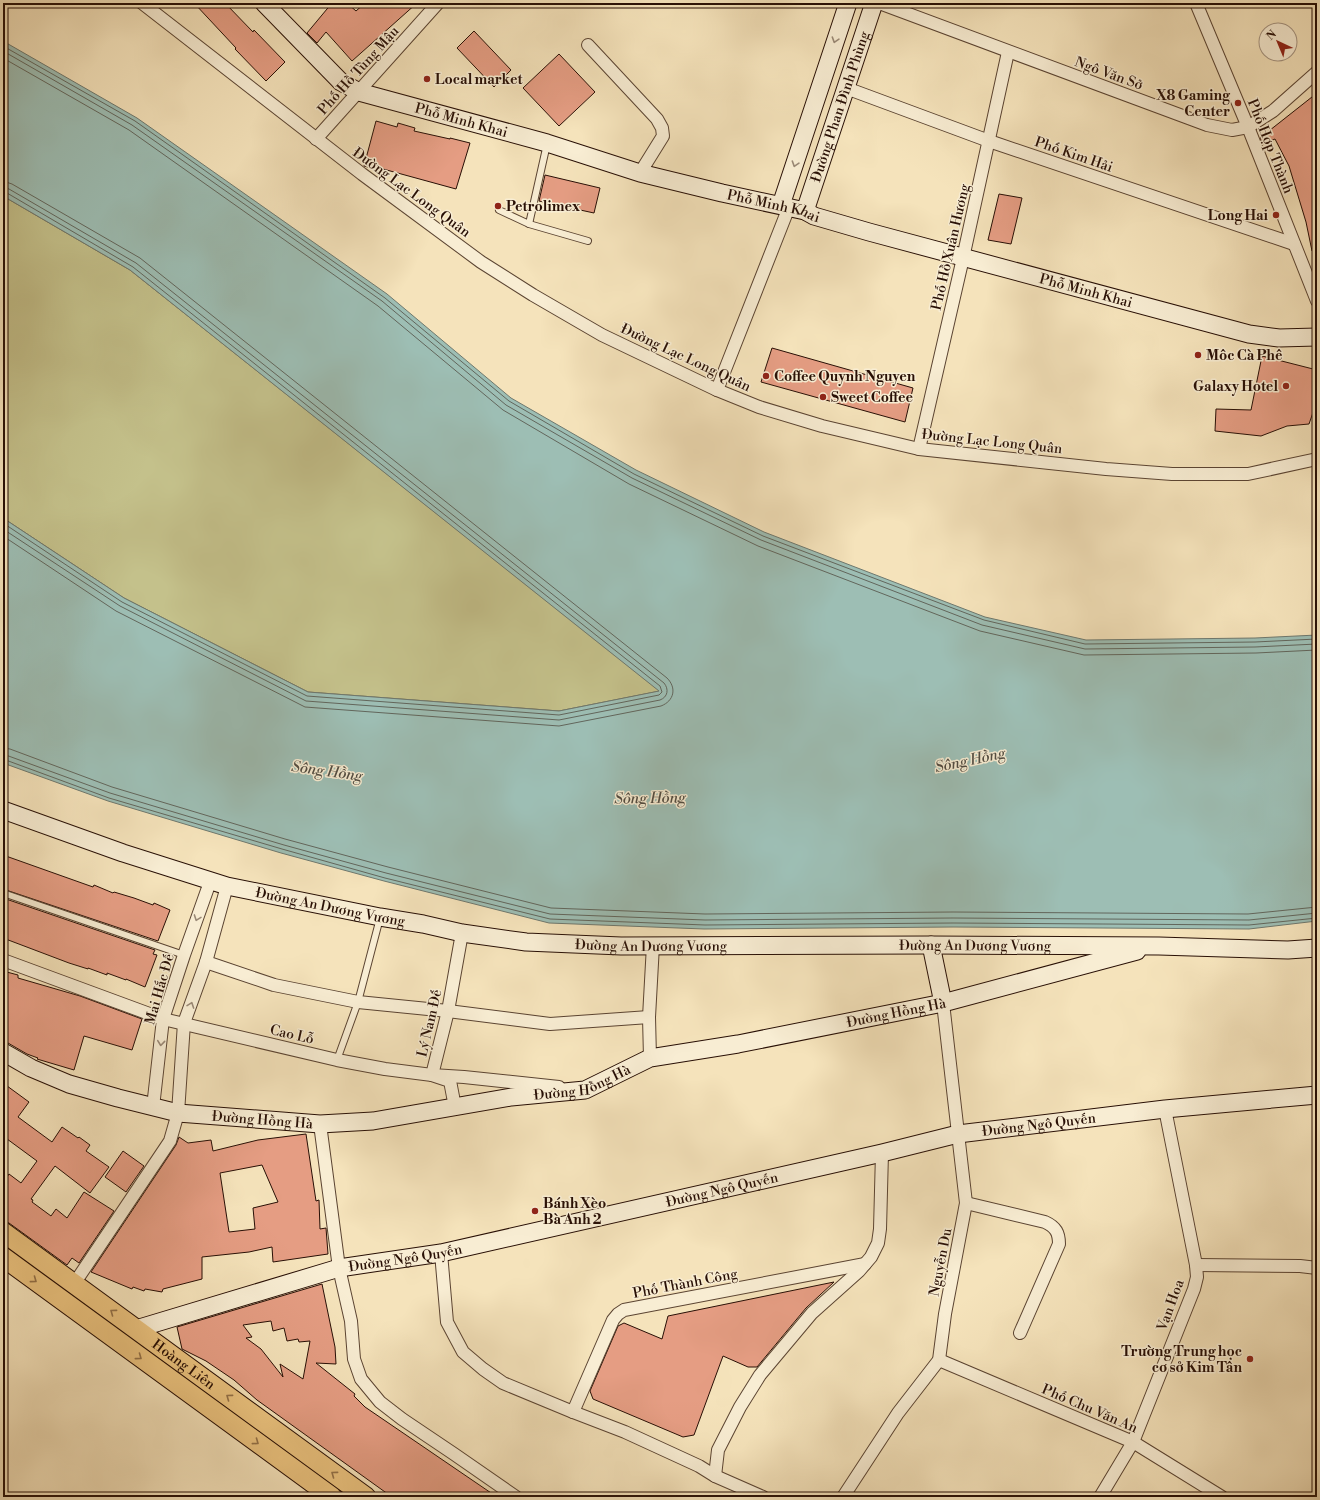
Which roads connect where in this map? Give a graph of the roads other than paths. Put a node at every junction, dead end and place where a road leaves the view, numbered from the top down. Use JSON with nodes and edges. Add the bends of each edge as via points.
{"nodes":[{"id":1,"x":142,"y":3,"type":"edge"},
{"id":2,"x":264,"y":3,"type":"edge"},
{"id":3,"x":438,"y":3,"type":"edge"},
{"id":4,"x":848,"y":3,"type":"edge"},
{"id":5,"x":874,"y":3,"type":"edge"},
{"id":6,"x":879,"y":3,"type":"edge"},
{"id":7,"x":1196,"y":3,"type":"edge"},
{"id":8,"x":588,"y":44,"type":"dead end"},
{"id":9,"x":1008,"y":52,"type":"junction"},
{"id":10,"x":1317,"y":72,"type":"edge"},
{"id":11,"x":846,"y":88,"type":"junction"},
{"id":12,"x":359,"y":92,"type":"junction"},
{"id":13,"x":1248,"y":127,"type":"junction"},
{"id":14,"x":316,"y":139,"type":"junction"},
{"id":15,"x":989,"y":141,"type":"junction"},
{"id":16,"x":547,"y":143,"type":"junction"},
{"id":17,"x":640,"y":172,"type":"junction"},
{"id":18,"x":785,"y":206,"type":"junction"},
{"id":19,"x":499,"y":210,"type":"dead end"},
{"id":20,"x":805,"y":211,"type":"junction"},
{"id":21,"x":529,"y":224,"type":"junction"},
{"id":22,"x":588,"y":241,"type":"dead end"},
{"id":23,"x":1294,"y":244,"type":"junction"},
{"id":24,"x":963,"y":258,"type":"junction"},
{"id":25,"x":1317,"y":301,"type":"edge"},
{"id":26,"x":1317,"y":337,"type":"edge"},
{"id":27,"x":716,"y":390,"type":"junction"},
{"id":28,"x":919,"y":449,"type":"junction"},
{"id":29,"x":1317,"y":459,"type":"edge"},
{"id":30,"x":3,"y":810,"type":"edge"},
{"id":31,"x":210,"y":882,"type":"junction"},
{"id":32,"x":227,"y":886,"type":"junction"},
{"id":33,"x":3,"y":893,"type":"edge"},
{"id":34,"x":380,"y":917,"type":"junction"},
{"id":35,"x":462,"y":933,"type":"junction"},
{"id":36,"x":653,"y":945,"type":"junction"},
{"id":37,"x":931,"y":945,"type":"junction"},
{"id":38,"x":1159,"y":946,"type":"junction"},
{"id":39,"x":1317,"y":948,"type":"edge"},
{"id":40,"x":184,"y":956,"type":"junction"},
{"id":41,"x":3,"y":960,"type":"edge"},
{"id":42,"x":206,"y":962,"type":"junction"},
{"id":43,"x":358,"y":1002,"type":"junction"},
{"id":44,"x":943,"y":1003,"type":"junction"},
{"id":45,"x":448,"y":1011,"type":"junction"},
{"id":46,"x":649,"y":1017,"type":"junction"},
{"id":47,"x":163,"y":1019,"type":"junction"},
{"id":48,"x":184,"y":1023,"type":"junction"},
{"id":49,"x":3,"y":1052,"type":"edge"},
{"id":50,"x":650,"y":1058,"type":"junction"},
{"id":51,"x":337,"y":1060,"type":"junction"},
{"id":52,"x":432,"y":1075,"type":"junction"},
{"id":53,"x":585,"y":1090,"type":"junction"},
{"id":54,"x":1317,"y":1095,"type":"edge"},
{"id":55,"x":455,"y":1107,"type":"junction"},
{"id":56,"x":153,"y":1108,"type":"junction"},
{"id":57,"x":1165,"y":1109,"type":"junction"},
{"id":58,"x":178,"y":1113,"type":"junction"},
{"id":59,"x":320,"y":1124,"type":"junction"},
{"id":60,"x":958,"y":1134,"type":"junction"},
{"id":61,"x":882,"y":1153,"type":"junction"},
{"id":62,"x":966,"y":1203,"type":"junction"},
{"id":63,"x":3,"y":1232,"type":"edge"},
{"id":64,"x":441,"y":1253,"type":"junction"},
{"id":65,"x":3,"y":1257,"type":"edge"},
{"id":66,"x":865,"y":1264,"type":"junction"},
{"id":67,"x":1196,"y":1265,"type":"junction"},
{"id":68,"x":339,"y":1268,"type":"junction"},
{"id":69,"x":1317,"y":1268,"type":"edge"},
{"id":70,"x":74,"y":1284,"type":"junction"},
{"id":71,"x":136,"y":1329,"type":"junction"},
{"id":72,"x":1020,"y":1333,"type":"dead end"},
{"id":73,"x":122,"y":1345,"type":"junction"},
{"id":74,"x":939,"y":1360,"type":"junction"},
{"id":75,"x":573,"y":1412,"type":"junction"},
{"id":76,"x":1133,"y":1442,"type":"junction"},
{"id":77,"x":715,"y":1476,"type":"junction"},
{"id":78,"x":357,"y":1495,"type":"edge"},
{"id":79,"x":332,"y":1497,"type":"edge"},
{"id":80,"x":516,"y":1497,"type":"edge"},
{"id":81,"x":763,"y":1497,"type":"edge"},
{"id":82,"x":843,"y":1497,"type":"edge"},
{"id":83,"x":1100,"y":1497,"type":"edge"},
{"id":84,"x":1222,"y":1497,"type":"edge"}],
"edges":[{"from":1,"to":14,"type":"street","name":"Đường Lạc Long Quân"},
{"from":2,"to":12,"type":"street","name":"Phỗ Minh Khai","via":[[341,82]]},
{"from":3,"to":12,"type":"street","name":"Phố Hồ Tùng Mậu"},
{"from":4,"to":18,"type":"street","name":"Đường Phan Đình Phùng","one_way":true},
{"from":5,"to":11,"type":"street","name":"Đường Phan Đình Phùng"},
{"from":6,"to":9,"type":"street","name":"Ngô Văn Sở"},
{"from":7,"to":13,"type":"street","name":"Phố Hợp Thành"},
{"from":8,"to":17,"type":"street","via":[[657,119],[662,128],[663,136]]},
{"from":9,"to":13,"type":"street","name":"Ngô Văn Sở","via":[[1207,125],[1232,130]]},
{"from":9,"to":15,"type":"street","name":"Phố Hồ Xuân Hương"},
{"from":10,"to":13,"type":"street","name":"Ngô Văn Sở","via":[[1272,111]]},
{"from":11,"to":15,"type":"street","name":"Phố Kim Hải"},
{"from":11,"to":20,"type":"street","name":"Đường Phan Đình Phùng"},
{"from":12,"to":14,"type":"street","name":"Phố Hồ Tùng Mậu"},
{"from":12,"to":16,"type":"street","name":"Phỗ Minh Khai"},
{"from":13,"to":23,"type":"street","name":"Phố Hợp Thành"},
{"from":14,"to":27,"type":"street","name":"Đường Lạc Long Quân","via":[[481,262],[602,335]]},
{"from":15,"to":23,"type":"street","name":"Phố Kim Hải"},
{"from":15,"to":24,"type":"street","name":"Phố Hồ Xuân Hương"},
{"from":16,"to":17,"type":"street","name":"Phỗ Minh Khai"},
{"from":16,"to":21,"type":"lane"},
{"from":17,"to":18,"type":"street","name":"Phỗ Minh Khai"},
{"from":18,"to":20,"type":"street","name":"Phỗ Minh Khai"},
{"from":18,"to":27,"type":"street"},
{"from":19,"to":21,"type":"lane"},
{"from":20,"to":24,"type":"street","name":"Phỗ Minh Khai","via":[[814,216]]},
{"from":21,"to":22,"type":"lane"},
{"from":23,"to":25,"type":"street","name":"Phố Hợp Thành"},
{"from":24,"to":26,"type":"street","name":"Phỗ Minh Khai","via":[[1249,334],[1279,338]]},
{"from":24,"to":28,"type":"street","name":"Phố Hồ Xuân Hương"},
{"from":27,"to":28,"type":"street","name":"Đường Lạc Long Quân","via":[[759,407],[822,426]]},
{"from":28,"to":29,"type":"street","name":"Đường Lạc Long Quân","via":[[1178,475],[1248,474]]},
{"from":30,"to":31,"type":"street","name":"Đường An Dương Vương"},
{"from":31,"to":32,"type":"street","name":"Đường An Dương Vương"},
{"from":31,"to":40,"type":"street","name":"Mai Hắc Đế","one_way":true},
{"from":32,"to":34,"type":"street","name":"Đường An Dương Vương"},
{"from":32,"to":42,"type":"street"},
{"from":33,"to":40,"type":"lane"},
{"from":34,"to":35,"type":"street","name":"Đường An Dương Vương"},
{"from":34,"to":43,"type":"lane"},
{"from":35,"to":36,"type":"street","name":"Đường An Dương Vương","via":[[526,942]]},
{"from":35,"to":45,"type":"street","name":"Lý Nam Đế"},
{"from":36,"to":37,"type":"street","name":"Đường An Dương Vương"},
{"from":36,"to":46,"type":"street"},
{"from":37,"to":38,"type":"street","name":"Đường An Dương Vương"},
{"from":37,"to":44,"type":"street"},
{"from":38,"to":39,"type":"street","name":"Đường An Dương Vương","via":[[1288,950]]},
{"from":38,"to":44,"type":"street","name":"Đường Hồng Hà"},
{"from":40,"to":47,"type":"street","name":"Mai Hắc Đế"},
{"from":41,"to":47,"type":"street","name":"Cao Lỗ"},
{"from":42,"to":43,"type":"street","via":[[274,985]]},
{"from":48,"to":42,"type":"street","one_way":true},
{"from":43,"to":45,"type":"street"},
{"from":43,"to":51,"type":"lane"},
{"from":44,"to":50,"type":"street","name":"Đường Hồng Hà","via":[[738,1044]]},
{"from":44,"to":60,"type":"street","name":"Nguyễn Du"},
{"from":45,"to":46,"type":"street","via":[[550,1024]]},
{"from":45,"to":52,"type":"street","name":"Lý Nam Đế"},
{"from":46,"to":50,"type":"street"},
{"from":47,"to":48,"type":"street","name":"Cao Lỗ"},
{"from":47,"to":56,"type":"street","name":"Mai Hắc Đế","one_way":true},
{"from":48,"to":51,"type":"street","name":"Cao Lỗ"},
{"from":48,"to":58,"type":"street"},
{"from":49,"to":56,"type":"street","name":"Đường Hồng Hà","via":[[31,1068],[69,1084]]},
{"from":50,"to":53,"type":"street","name":"Đường Hồng Hà"},
{"from":51,"to":52,"type":"street","name":"Cao Lỗ"},
{"from":52,"to":53,"type":"street","name":"Cao Lỗ"},
{"from":52,"to":55,"type":"street","name":"Lý Nam Đế","via":[[450,1081]]},
{"from":53,"to":55,"type":"street","name":"Đường Hồng Hà","via":[[512,1097]]},
{"from":54,"to":57,"type":"street","name":"Đường Ngô Quyến"},
{"from":55,"to":59,"type":"street","name":"Đường Hồng Hà","via":[[373,1121]]},
{"from":56,"to":58,"type":"street","name":"Đường Hồng Hà"},
{"from":57,"to":60,"type":"street","name":"Đường Ngô Quyến"},
{"from":57,"to":67,"type":"street","name":"Vạn Hoa"},
{"from":58,"to":59,"type":"street","name":"Đường Hồng Hà"},
{"from":58,"to":70,"type":"street","via":[[170,1141]]},
{"from":59,"to":68,"type":"street"},
{"from":60,"to":61,"type":"street","name":"Đường Ngô Quyến"},
{"from":60,"to":62,"type":"street","name":"Nguyễn Du"},
{"from":61,"to":64,"type":"street","name":"Đường Ngô Quyến"},
{"from":61,"to":66,"type":"street","via":[[878,1243]]},
{"from":62,"to":72,"type":"street","via":[[1045,1222],[1052,1225],[1058,1234],[1059,1244]]},
{"from":62,"to":74,"type":"street","name":"Nguyễn Du"},
{"from":63,"to":70,"type":"main road","name":"Hoàng Liên"},
{"from":64,"to":68,"type":"street","name":"Đường Ngô Quyến"},
{"from":64,"to":75,"type":"street","via":[[447,1322],[463,1352],[503,1383]]},
{"from":65,"to":73,"type":"main road","name":"Hoàng Liên","one_way":true},
{"from":66,"to":75,"type":"street","name":"Phố Thành Công","via":[[624,1310],[613,1320]]},
{"from":66,"to":77,"type":"street","via":[[812,1313],[760,1375],[718,1450]]},
{"from":67,"to":69,"type":"street"},
{"from":67,"to":76,"type":"street","name":"Vạn Hoa","via":[[1194,1289]]},
{"from":68,"to":71,"type":"street","name":"Đường Ngô Quyến"},
{"from":68,"to":80,"type":"street","via":[[351,1321],[354,1359],[361,1379],[380,1402],[402,1419]]},
{"from":71,"to":70,"type":"main road","name":"Hoàng Liên","one_way":true},
{"from":71,"to":73,"type":"main road"},
{"from":78,"to":71,"type":"main road","name":"Hoàng Liên","one_way":true},
{"from":73,"to":79,"type":"main road","name":"Hoàng Liên","one_way":true},
{"from":74,"to":76,"type":"street","name":"Phố Chu Văn An"},
{"from":74,"to":82,"type":"street","via":[[898,1413]]},
{"from":75,"to":77,"type":"street","via":[[626,1432]]},
{"from":76,"to":83,"type":"street","name":"Vạn Hoa"},
{"from":76,"to":84,"type":"street","name":"Phố Chu Văn An"},
{"from":77,"to":81,"type":"street"}]}
